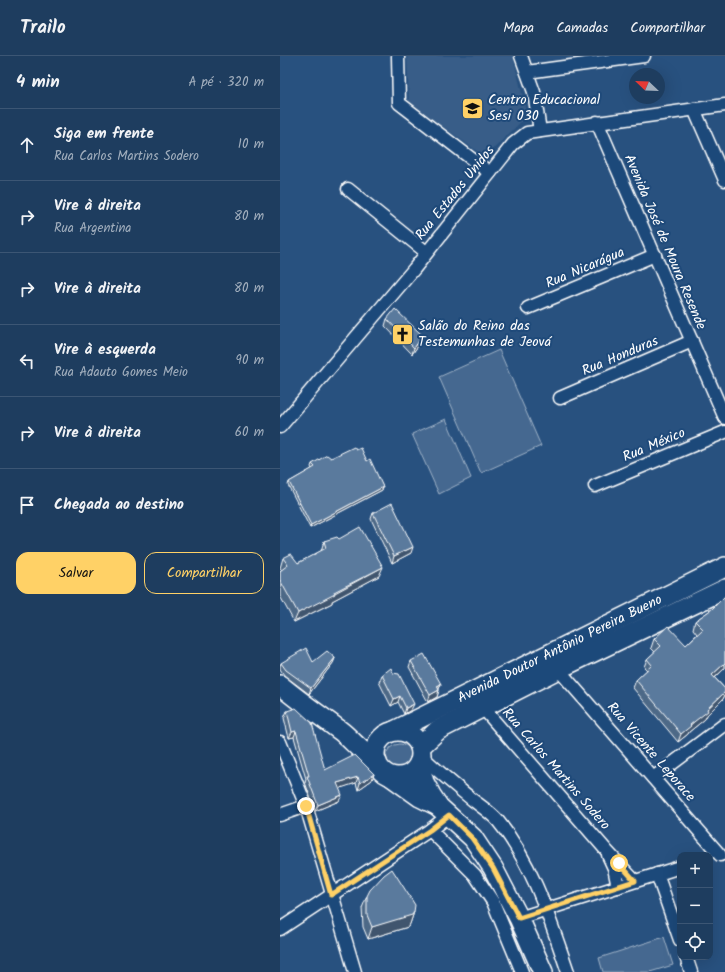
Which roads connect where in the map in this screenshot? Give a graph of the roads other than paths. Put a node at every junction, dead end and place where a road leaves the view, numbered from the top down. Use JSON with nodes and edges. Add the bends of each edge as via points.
{"nodes":[{"id":1,"x":398,"y":56,"type":"edge"},
{"id":2,"x":521,"y":56,"type":"edge"},
{"id":3,"x":644,"y":56,"type":"edge"},
{"id":4,"x":527,"y":72,"type":"junction"},
{"id":5,"x":725,"y":105,"type":"edge"},
{"id":6,"x":694,"y":109,"type":"junction"},
{"id":7,"x":597,"y":122,"type":"junction"},
{"id":8,"x":540,"y":131,"type":"junction"},
{"id":9,"x":490,"y":173,"type":"junction"},
{"id":10,"x":725,"y":180,"type":"edge"},
{"id":11,"x":348,"y":189,"type":"dead end"},
{"id":12,"x":426,"y":252,"type":"junction"},
{"id":13,"x":655,"y":255,"type":"junction"},
{"id":14,"x":528,"y":308,"type":"dead end"},
{"id":15,"x":692,"y":341,"type":"junction"},
{"id":16,"x":560,"y":398,"type":"dead end"},
{"id":17,"x":725,"y":418,"type":"edge"},
{"id":18,"x":280,"y":427,"type":"edge"},
{"id":19,"x":725,"y":432,"type":"edge"},
{"id":20,"x":595,"y":486,"type":"dead end"},
{"id":21,"x":725,"y":567,"type":"edge"},
{"id":22,"x":725,"y":589,"type":"edge"},
{"id":23,"x":558,"y":669,"type":"junction"},
{"id":24,"x":280,"y":686,"type":"edge"},
{"id":25,"x":483,"y":708,"type":"junction"},
{"id":26,"x":725,"y":724,"type":"edge"},
{"id":27,"x":343,"y":733,"type":"junction"},
{"id":28,"x":387,"y":735,"type":"junction"},
{"id":29,"x":280,"y":742,"type":"edge"},
{"id":30,"x":420,"y":755,"type":"junction"},
{"id":31,"x":377,"y":762,"type":"junction"},
{"id":32,"x":392,"y":777,"type":"junction"},
{"id":33,"x":653,"y":778,"type":"junction"},
{"id":34,"x":306,"y":806,"type":"junction"},
{"id":35,"x":444,"y":811,"type":"junction"},
{"id":36,"x":280,"y":815,"type":"edge"},
{"id":37,"x":430,"y":830,"type":"junction"},
{"id":38,"x":606,"y":850,"type":"junction"},
{"id":39,"x":718,"y":856,"type":"edge"},
{"id":40,"x":677,"y":868,"type":"edge"},
{"id":41,"x":656,"y":874,"type":"junction"},
{"id":42,"x":635,"y":881,"type":"junction"},
{"id":43,"x":618,"y":887,"type":"junction"},
{"id":44,"x":331,"y":895,"type":"junction"},
{"id":45,"x":547,"y":910,"type":"junction"},
{"id":46,"x":519,"y":918,"type":"junction"},
{"id":47,"x":280,"y":929,"type":"edge"},
{"id":48,"x":677,"y":932,"type":"edge"},
{"id":49,"x":687,"y":960,"type":"edge"},
{"id":50,"x":541,"y":969,"type":"edge"},
{"id":51,"x":355,"y":972,"type":"edge"},
{"id":52,"x":521,"y":972,"type":"edge"},
{"id":53,"x":568,"y":972,"type":"edge"},
{"id":54,"x":691,"y":972,"type":"edge"}],
"edges":[{"from":1,"to":9,"type":"street","via":[[399,103]]},
{"from":2,"to":4,"type":"street"},
{"from":3,"to":4,"type":"street"},
{"from":4,"to":8,"type":"street","via":[[534,92]]},
{"from":5,"to":6,"type":"street","name":"Rua Estados Unidos"},
{"from":6,"to":7,"type":"street","name":"Rua Estados Unidos"},
{"from":6,"to":10,"type":"street"},
{"from":7,"to":8,"type":"street","name":"Rua Estados Unidos"},
{"from":7,"to":13,"type":"street","name":"Avenida José de Moura Resende"},
{"from":8,"to":9,"type":"street","name":"Rua Estados Unidos","via":[[527,133],[513,144]]},
{"from":9,"to":12,"type":"street","name":"Rua Estados Unidos"},
{"from":11,"to":12,"type":"street"},
{"from":12,"to":18,"type":"street","name":"Rua Estados Unidos"},
{"from":13,"to":14,"type":"street","name":"Rua Nicarágua"},
{"from":13,"to":15,"type":"street","name":"Avenida José de Moura Resende"},
{"from":15,"to":16,"type":"street","name":"Rua Honduras"},
{"from":15,"to":17,"type":"street","name":"Avenida José de Moura Resende"},
{"from":19,"to":20,"type":"street","name":"Rua México"},
{"from":21,"to":28,"type":"main road","name":"Avenida Doutor Antônio Pereira Bueno"},
{"from":22,"to":23,"type":"main road","name":"Avenida Doutor Antônio Pereira Bueno"},
{"from":23,"to":25,"type":"main road","name":"Avenida Doutor Antônio Pereira Bueno"},
{"from":23,"to":33,"type":"street","name":"Rua Vicente Leporace"},
{"from":24,"to":27,"type":"main road"},
{"from":25,"to":30,"type":"main road","name":"Avenida Doutor Antônio Pereira Bueno","via":[[438,730]]},
{"from":25,"to":38,"type":"street","name":"Rua Carlos Martins Sodero"},
{"from":26,"to":33,"type":"street"},
{"from":27,"to":28,"type":"main road","via":[[368,741]]},
{"from":27,"to":31,"type":"main road"},
{"from":28,"to":30,"type":"main road","via":[[405,731],[416,737]]},
{"from":28,"to":31,"type":"main road","via":[[376,747]]},
{"from":29,"to":34,"type":"street"},
{"from":30,"to":32,"type":"main road","via":[[415,771],[404,777]]},
{"from":30,"to":35,"type":"main road","via":[[424,782],[430,795]]},
{"from":30,"to":45,"type":"street","via":[[497,820],[526,864]]},
{"from":31,"to":32,"type":"main road","via":[[382,770]]},
{"from":32,"to":35,"type":"main road","via":[[420,798]]},
{"from":33,"to":39,"type":"street","name":"Rua Vicente Leporace"},
{"from":34,"to":36,"type":"street"},
{"from":34,"to":44,"type":"street"},
{"from":35,"to":37,"type":"street"},
{"from":35,"to":46,"type":"main road","via":[[472,838],[489,862]]},
{"from":37,"to":44,"type":"street"},
{"from":37,"to":52,"type":"street","via":[[475,875],[493,902]]},
{"from":38,"to":42,"type":"street","name":"Rua Carlos Martins Sodero"},
{"from":38,"to":43,"type":"street","name":"Rua Carlos Martins Sodero","via":[[614,868]]},
{"from":40,"to":41,"type":"street"},
{"from":41,"to":42,"type":"street"},
{"from":41,"to":48,"type":"street"},
{"from":42,"to":43,"type":"street"},
{"from":43,"to":45,"type":"street"},
{"from":44,"to":47,"type":"street"},
{"from":44,"to":51,"type":"street"},
{"from":45,"to":46,"type":"street"},
{"from":45,"to":53,"type":"street"},
{"from":46,"to":50,"type":"main road"},
{"from":49,"to":54,"type":"street"},
{"from":50,"to":52,"type":"street"}]}
